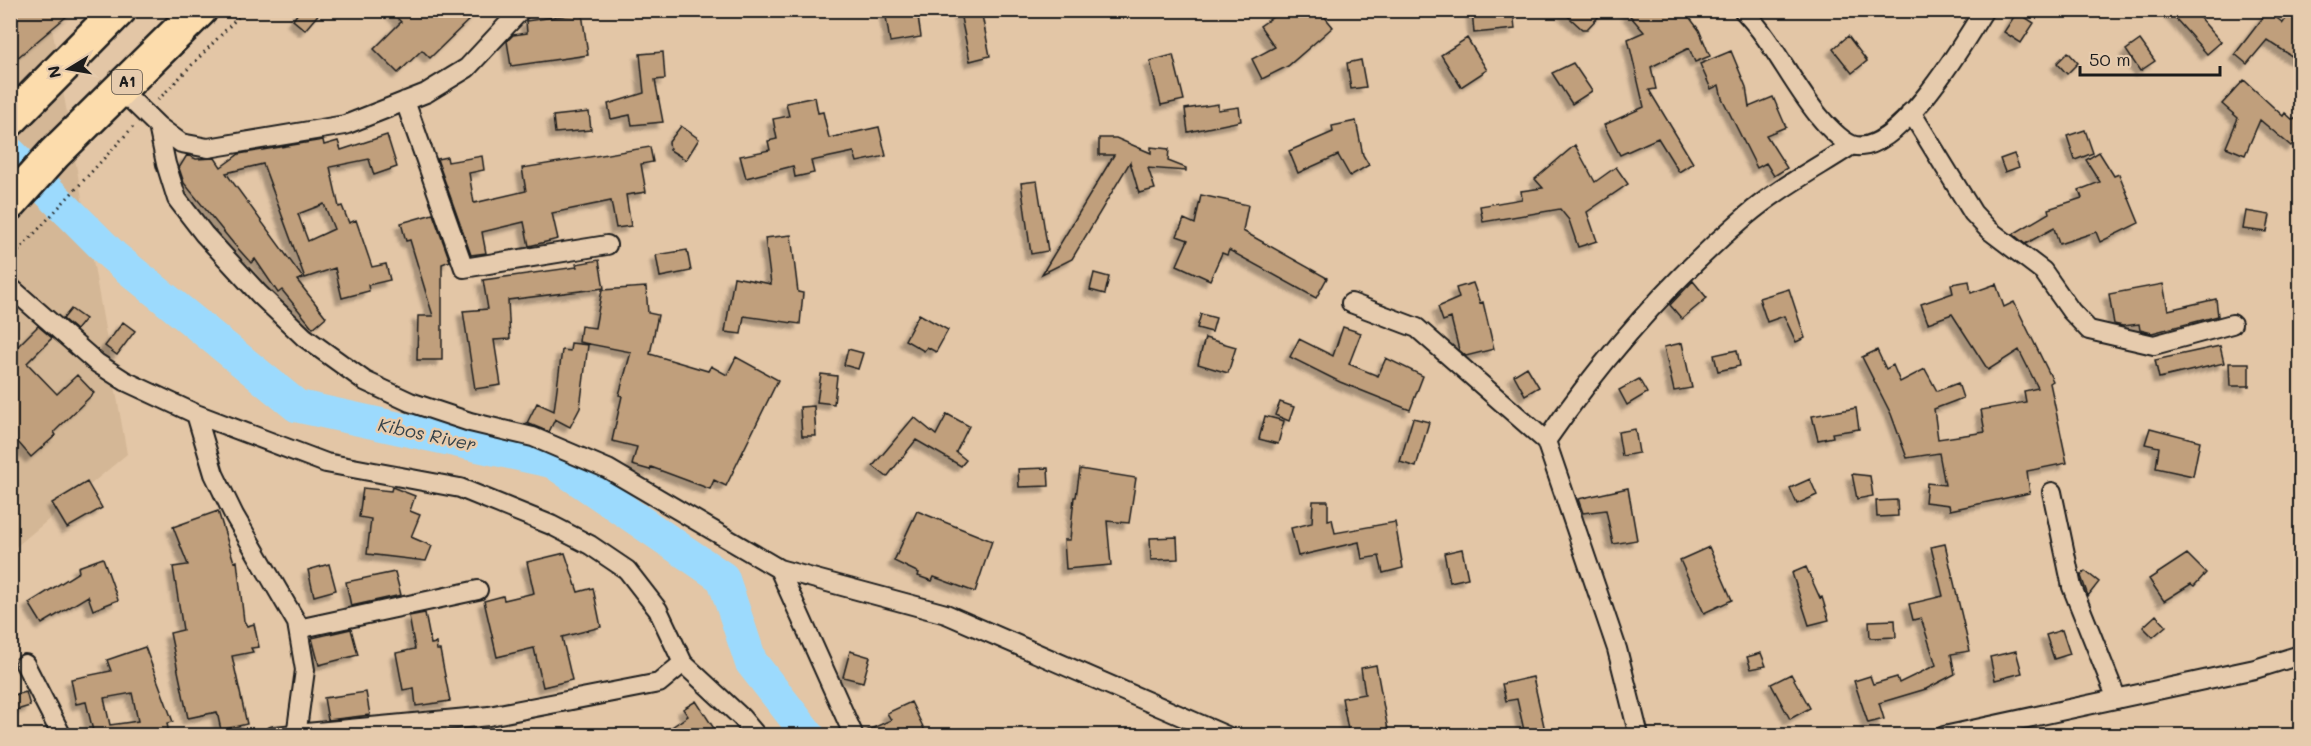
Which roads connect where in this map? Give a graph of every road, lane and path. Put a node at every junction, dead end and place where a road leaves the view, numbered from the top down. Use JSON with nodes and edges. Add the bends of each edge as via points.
{"nodes":[{"id":1,"x":119,"y":10,"type":"edge"},
{"id":2,"x":200,"y":10,"type":"edge"},
{"id":3,"x":245,"y":10,"type":"edge"},
{"id":4,"x":521,"y":10,"type":"edge"},
{"id":5,"x":1743,"y":10,"type":"edge"},
{"id":6,"x":1984,"y":10,"type":"edge"},
{"id":7,"x":120,"y":89,"type":"junction"},
{"id":8,"x":405,"y":101,"type":"junction"},
{"id":9,"x":1911,"y":112,"type":"junction"},
{"id":10,"x":16,"y":114,"type":"edge"},
{"id":11,"x":151,"y":120,"type":"junction"},
{"id":12,"x":1852,"y":145,"type":"junction"},
{"id":13,"x":10,"y":203,"type":"edge"},
{"id":14,"x":607,"y":245,"type":"dead end"},
{"id":15,"x":10,"y":260,"type":"edge"},
{"id":16,"x":10,"y":287,"type":"edge"},
{"id":17,"x":1351,"y":303,"type":"dead end"},
{"id":18,"x":2232,"y":324,"type":"dead end"},
{"id":19,"x":196,"y":414,"type":"junction"},
{"id":20,"x":1546,"y":441,"type":"junction"},
{"id":21,"x":2052,"y":492,"type":"dead end"},
{"id":22,"x":779,"y":569,"type":"junction"},
{"id":23,"x":478,"y":590,"type":"dead end"},
{"id":24,"x":298,"y":629,"type":"junction"},
{"id":25,"x":2301,"y":655,"type":"edge"},
{"id":26,"x":683,"y":663,"type":"junction"},
{"id":27,"x":25,"y":664,"type":"dead end"},
{"id":28,"x":2117,"y":699,"type":"junction"},
{"id":29,"x":2005,"y":730,"type":"edge"},
{"id":30,"x":296,"y":734,"type":"edge"},
{"id":31,"x":62,"y":735,"type":"edge"},
{"id":32,"x":274,"y":735,"type":"edge"},
{"id":33,"x":757,"y":735,"type":"edge"},
{"id":34,"x":855,"y":735,"type":"edge"},
{"id":35,"x":1227,"y":735,"type":"edge"},
{"id":36,"x":1639,"y":735,"type":"edge"},
{"id":37,"x":1944,"y":735,"type":"edge"}],
"edges":[{"from":1,"to":10,"type":"highway"},
{"from":2,"to":7,"type":"highway","number":"A1"},
{"from":3,"to":11,"type":"path"},
{"from":4,"to":8,"type":"street","via":[[467,68]]},
{"from":5,"to":12,"type":"street","via":[[1818,116]]},
{"from":6,"to":9,"type":"street","via":[[1957,53]]},
{"from":7,"to":11,"type":"street"},
{"from":7,"to":13,"type":"highway","number":"A1"},
{"from":8,"to":11,"type":"street","via":[[345,125],[207,148],[181,143]]},
{"from":8,"to":14,"type":"street","via":[[464,268]]},
{"from":9,"to":12,"type":"street","via":[[1892,133],[1869,146]]},
{"from":9,"to":18,"type":"street","via":[[1973,213],[2043,271],[2089,330],[2154,345]]},
{"from":11,"to":15,"type":"path","via":[[109,154]]},
{"from":11,"to":22,"type":"street","via":[[177,199],[204,234],[304,337],[365,381],[410,402],[470,422],[533,437],[608,469]]},
{"from":12,"to":20,"type":"street","via":[[1747,214],[1664,292],[1582,389]]},
{"from":16,"to":19,"type":"street","via":[[97,363],[125,381]]},
{"from":17,"to":20,"type":"street","via":[[1417,328]]},
{"from":19,"to":24,"type":"street","via":[[214,474]]},
{"from":19,"to":26,"type":"street","via":[[326,463],[460,488],[551,525],[627,570],[658,609]]},
{"from":20,"to":36,"type":"street","via":[[1617,648]]},
{"from":21,"to":28,"type":"street","via":[[2072,587]]},
{"from":22,"to":34,"type":"street"},
{"from":22,"to":35,"type":"street","via":[[946,614]]},
{"from":23,"to":24,"type":"street"},
{"from":24,"to":30,"type":"street","via":[[305,670]]},
{"from":25,"to":28,"type":"street"},
{"from":26,"to":30,"type":"street","via":[[659,683],[489,716]]},
{"from":26,"to":33,"type":"street"},
{"from":27,"to":31,"type":"street"},
{"from":28,"to":29,"type":"street"},
{"from":29,"to":37,"type":"street"},
{"from":30,"to":32,"type":"street"}]}
